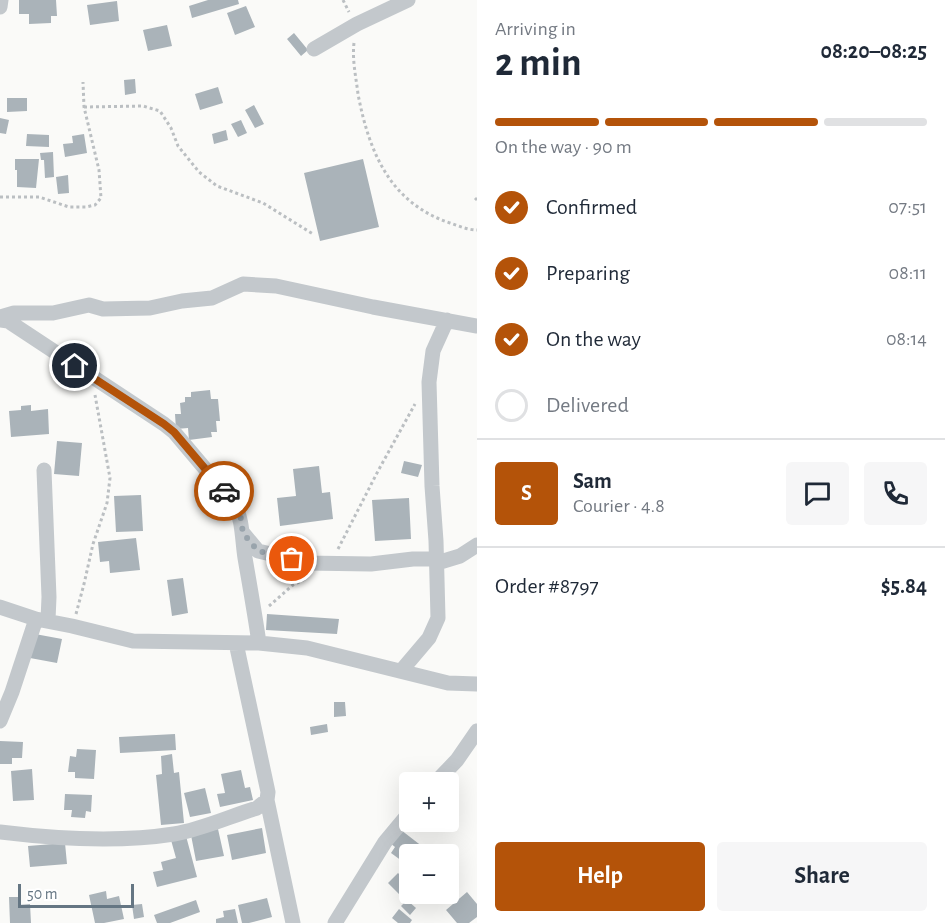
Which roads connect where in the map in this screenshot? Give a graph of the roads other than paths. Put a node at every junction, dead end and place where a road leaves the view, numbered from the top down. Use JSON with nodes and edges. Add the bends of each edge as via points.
{"nodes":[{"id":1,"x":1,"y":0,"type":"edge"},
{"id":2,"x":408,"y":0,"type":"edge"},
{"id":3,"x":0,"y":7,"type":"edge"},
{"id":4,"x":314,"y":49,"type":"dead end"},
{"id":5,"x":0,"y":318,"type":"edge"},
{"id":6,"x":447,"y":320,"type":"junction"},
{"id":7,"x":477,"y":326,"type":"edge"},
{"id":8,"x":44,"y":470,"type":"dead end"},
{"id":9,"x":243,"y":533,"type":"junction"},
{"id":10,"x":477,"y":545,"type":"edge"},
{"id":11,"x":437,"y":561,"type":"junction"},
{"id":12,"x":0,"y":607,"type":"edge"},
{"id":13,"x":42,"y":619,"type":"junction"},
{"id":14,"x":236,"y":643,"type":"junction"},
{"id":15,"x":259,"y":644,"type":"junction"},
{"id":16,"x":400,"y":671,"type":"junction"},
{"id":17,"x":477,"y":684,"type":"edge"},
{"id":18,"x":0,"y":721,"type":"edge"},
{"id":19,"x":477,"y":731,"type":"edge"},
{"id":20,"x":446,"y":772,"type":"edge"},
{"id":21,"x":267,"y":800,"type":"junction"},
{"id":22,"x":399,"y":825,"type":"edge"},
{"id":23,"x":0,"y":832,"type":"edge"},
{"id":24,"x":293,"y":923,"type":"edge"},
{"id":25,"x":335,"y":923,"type":"edge"}],
"edges":[{"from":1,"to":3,"type":"street"},
{"from":2,"to":4,"type":"street"},
{"from":5,"to":6,"type":"street","via":[[89,305],[103,309],[150,308],[212,298],[243,284],[276,286]]},
{"from":5,"to":9,"type":"street","via":[[174,432],[234,502]]},
{"from":6,"to":7,"type":"street"},
{"from":6,"to":11,"type":"street","via":[[433,351],[429,382]]},
{"from":8,"to":13,"type":"street","via":[[49,597]]},
{"from":9,"to":11,"type":"street","via":[[258,551],[304,563]]},
{"from":9,"to":15,"type":"street"},
{"from":10,"to":11,"type":"street","via":[[460,556]]},
{"from":11,"to":16,"type":"street","via":[[438,618],[429,638]]},
{"from":12,"to":13,"type":"street"},
{"from":13,"to":14,"type":"street","via":[[133,641]]},
{"from":13,"to":18,"type":"street"},
{"from":14,"to":15,"type":"street"},
{"from":14,"to":21,"type":"street"},
{"from":15,"to":16,"type":"street","via":[[307,648]]},
{"from":16,"to":17,"type":"street","via":[[448,683]]},
{"from":19,"to":20,"type":"street"},
{"from":21,"to":23,"type":"street","via":[[257,808],[176,834],[121,840]]},
{"from":21,"to":24,"type":"street"},
{"from":22,"to":25,"type":"street"}]}
